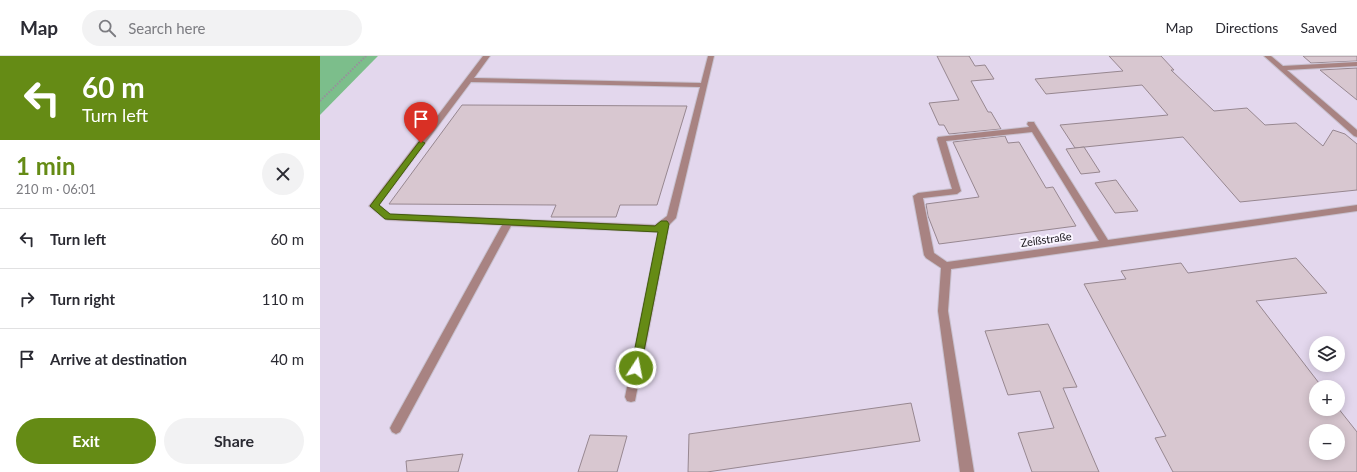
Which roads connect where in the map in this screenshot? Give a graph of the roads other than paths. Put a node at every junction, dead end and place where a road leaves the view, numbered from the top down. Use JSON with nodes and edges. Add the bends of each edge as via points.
{"nodes":[{"id":1,"x":487,"y":56,"type":"edge"},
{"id":2,"x":711,"y":56,"type":"edge"},
{"id":3,"x":1267,"y":56,"type":"edge"},
{"id":4,"x":1357,"y":64,"type":"edge"},
{"id":5,"x":1281,"y":68,"type":"junction"},
{"id":6,"x":468,"y":80,"type":"junction"},
{"id":7,"x":704,"y":85,"type":"junction"},
{"id":8,"x":1357,"y":134,"type":"edge"},
{"id":9,"x":1357,"y":208,"type":"edge"},
{"id":10,"x":508,"y":223,"type":"junction"},
{"id":11,"x":664,"y":224,"type":"junction"},
{"id":12,"x":1105,"y":242,"type":"junction"},
{"id":13,"x":946,"y":266,"type":"junction"},
{"id":14,"x":631,"y":397,"type":"dead end"},
{"id":15,"x":396,"y":428,"type":"dead end"},
{"id":16,"x":967,"y":472,"type":"edge"}],
"edges":[{"from":1,"to":6,"type":"street"},
{"from":2,"to":7,"type":"street"},
{"from":3,"to":5,"type":"street"},
{"from":4,"to":5,"type":"street"},
{"from":5,"to":8,"type":"street"},
{"from":6,"to":7,"type":"street"},
{"from":6,"to":10,"type":"street","via":[[374,206],[388,217]]},
{"from":7,"to":11,"type":"street","via":[[671,218]]},
{"from":9,"to":12,"type":"street","name":"Zeißstraße"},
{"from":10,"to":11,"type":"street","via":[[657,230]]},
{"from":10,"to":15,"type":"street"},
{"from":11,"to":14,"type":"street"},
{"from":12,"to":13,"type":"street","name":"Zeißstraße"},
{"from":12,"to":13,"type":"street","via":[[1031,125],[941,139],[957,191],[918,196],[929,255]]},
{"from":13,"to":16,"type":"street","via":[[943,311]]}]}
